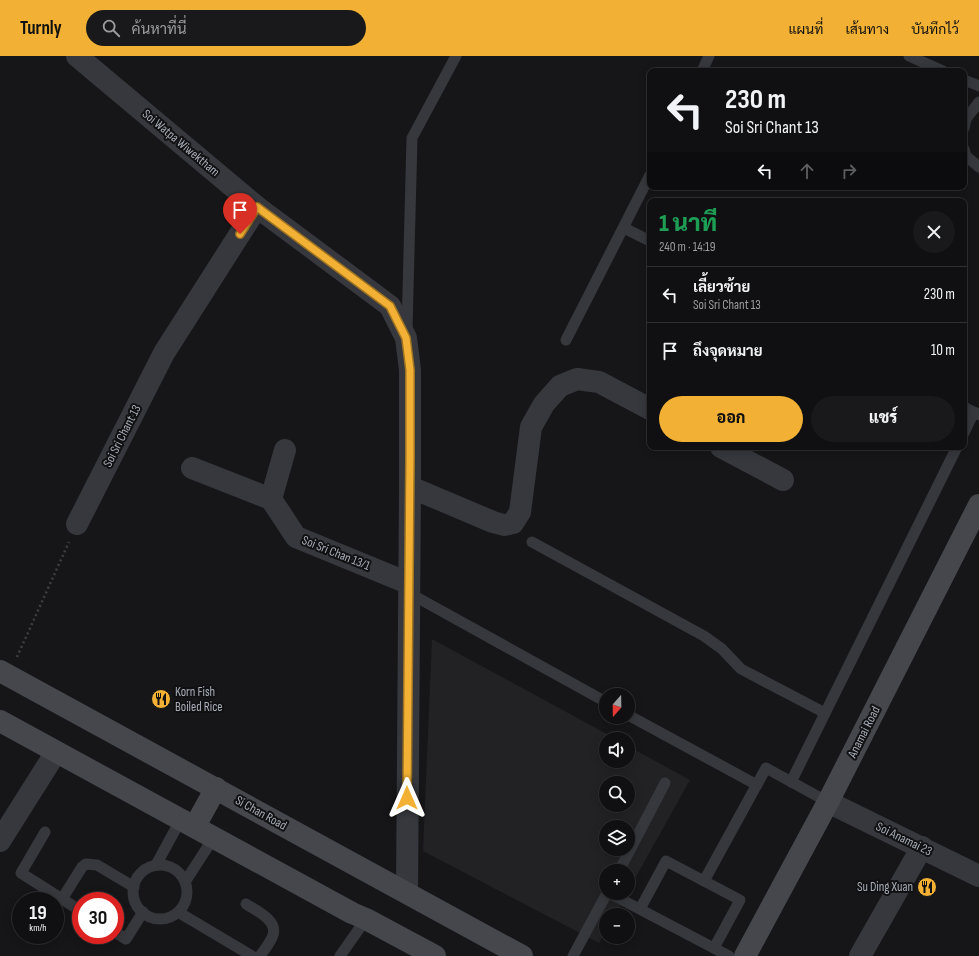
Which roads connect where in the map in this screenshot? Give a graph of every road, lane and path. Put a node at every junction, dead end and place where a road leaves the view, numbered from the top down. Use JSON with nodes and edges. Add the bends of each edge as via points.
{"nodes":[{"id":1,"x":77,"y":56,"type":"edge"},
{"id":2,"x":456,"y":56,"type":"edge"},
{"id":3,"x":709,"y":56,"type":"edge"},
{"id":4,"x":909,"y":56,"type":"edge"},
{"id":5,"x":703,"y":68,"type":"edge"},
{"id":6,"x":936,"y":68,"type":"edge"},
{"id":7,"x":967,"y":81,"type":"edge"},
{"id":8,"x":979,"y":86,"type":"edge"},
{"id":9,"x":979,"y":102,"type":"edge"},
{"id":10,"x":967,"y":119,"type":"edge"},
{"id":11,"x":967,"y":157,"type":"edge"},
{"id":12,"x":979,"y":167,"type":"edge"},
{"id":13,"x":647,"y":181,"type":"edge"},
{"id":14,"x":257,"y":207,"type":"junction"},
{"id":15,"x":624,"y":228,"type":"junction"},
{"id":16,"x":647,"y":240,"type":"edge"},
{"id":17,"x":406,"y":338,"type":"junction"},
{"id":18,"x":566,"y":340,"type":"dead end"},
{"id":19,"x":647,"y":407,"type":"edge"},
{"id":20,"x":972,"y":412,"type":"edge"},
{"id":21,"x":967,"y":425,"type":"edge"},
{"id":22,"x":285,"y":450,"type":"dead end"},
{"id":23,"x":727,"y":450,"type":"edge"},
{"id":24,"x":956,"y":450,"type":"edge"},
{"id":25,"x":192,"y":468,"type":"dead end"},
{"id":26,"x":783,"y":480,"type":"dead end"},
{"id":27,"x":410,"y":487,"type":"junction"},
{"id":28,"x":271,"y":499,"type":"junction"},
{"id":29,"x":979,"y":506,"type":"edge"},
{"id":30,"x":77,"y":524,"type":"joint"},
{"id":31,"x":532,"y":542,"type":"dead end"},
{"id":32,"x":408,"y":588,"type":"junction"},
{"id":33,"x":4,"y":674,"type":"edge"},
{"id":34,"x":599,"y":698,"type":"edge"},
{"id":35,"x":825,"y":713,"type":"junction"},
{"id":36,"x":635,"y":719,"type":"edge"},
{"id":37,"x":0,"y":721,"type":"edge"},
{"id":38,"x":56,"y":752,"type":"junction"},
{"id":39,"x":791,"y":782,"type":"junction"},
{"id":40,"x":665,"y":783,"type":"dead end"},
{"id":41,"x":757,"y":785,"type":"junction"},
{"id":42,"x":216,"y":788,"type":"junction"},
{"id":43,"x":828,"y":802,"type":"junction"},
{"id":44,"x":188,"y":823,"type":"junction"},
{"id":45,"x":45,"y":832,"type":"dead end"},
{"id":46,"x":214,"y":837,"type":"junction"},
{"id":47,"x":0,"y":841,"type":"edge"},
{"id":48,"x":922,"y":847,"type":"junction"},
{"id":49,"x":622,"y":864,"type":"edge"},
{"id":50,"x":156,"y":865,"type":"junction"},
{"id":51,"x":979,"y":876,"type":"edge"},
{"id":52,"x":704,"y":881,"type":"junction"},
{"id":53,"x":185,"y":882,"type":"junction"},
{"id":54,"x":134,"y":887,"type":"junction"},
{"id":55,"x":51,"y":892,"type":"edge"},
{"id":56,"x":407,"y":892,"type":"junction"},
{"id":57,"x":64,"y":896,"type":"edge"},
{"id":58,"x":604,"y":900,"type":"edge"},
{"id":59,"x":622,"y":900,"type":"edge"},
{"id":60,"x":246,"y":904,"type":"dead end"},
{"id":61,"x":640,"y":909,"type":"junction"},
{"id":62,"x":143,"y":912,"type":"junction"},
{"id":63,"x":178,"y":912,"type":"junction"},
{"id":64,"x":366,"y":919,"type":"junction"},
{"id":65,"x":124,"y":938,"type":"edge"},
{"id":66,"x":714,"y":948,"type":"junction"},
{"id":67,"x":252,"y":956,"type":"edge"},
{"id":68,"x":260,"y":956,"type":"edge"},
{"id":69,"x":340,"y":956,"type":"edge"},
{"id":70,"x":435,"y":956,"type":"edge"},
{"id":71,"x":522,"y":956,"type":"edge"},
{"id":72,"x":573,"y":956,"type":"edge"},
{"id":73,"x":729,"y":956,"type":"edge"},
{"id":74,"x":745,"y":956,"type":"edge"},
{"id":75,"x":860,"y":956,"type":"edge"}],
"edges":[{"from":1,"to":14,"type":"street","name":"Soi Watpa Wiwektham"},
{"from":2,"to":17,"type":"lane","via":[[412,138]]},
{"from":3,"to":5,"type":"lane"},
{"from":4,"to":6,"type":"lane"},
{"from":7,"to":8,"type":"lane"},
{"from":9,"to":10,"type":"lane"},
{"from":11,"to":12,"type":"lane"},
{"from":13,"to":15,"type":"lane"},
{"from":14,"to":17,"type":"street","name":"Soi Watpa Wiwektham","via":[[390,306]]},
{"from":14,"to":30,"type":"street","name":"Soi Sri Chant 13","via":[[164,353]]},
{"from":15,"to":16,"type":"lane"},
{"from":15,"to":18,"type":"lane"},
{"from":17,"to":27,"type":"street","name":"Soi Watpa Wiwektham","via":[[410,370]]},
{"from":19,"to":27,"type":"street","via":[[599,382],[576,379],[560,386],[544,404],[531,427],[520,512],[513,523],[504,526]]},
{"from":20,"to":21,"type":"lane"},
{"from":22,"to":28,"type":"street"},
{"from":23,"to":26,"type":"street"},
{"from":24,"to":35,"type":"lane"},
{"from":25,"to":28,"type":"street"},
{"from":27,"to":32,"type":"street","name":"Soi Watpa Wiwektham"},
{"from":28,"to":32,"type":"street","name":"Soi Sri Chan 13/1","via":[[296,537]]},
{"from":29,"to":43,"type":"main road","name":"Anamai Road"},
{"from":30,"to":33,"type":"path"},
{"from":31,"to":35,"type":"lane","via":[[704,636],[722,649],[741,669]]},
{"from":32,"to":34,"type":"lane"},
{"from":32,"to":56,"type":"street","name":"Soi Watpa Wiwektham"},
{"from":33,"to":42,"type":"main road","name":"Si Chan Road"},
{"from":35,"to":39,"type":"lane"},
{"from":36,"to":41,"type":"lane"},
{"from":37,"to":38,"type":"main road"},
{"from":38,"to":44,"type":"main road"},
{"from":38,"to":47,"type":"street"},
{"from":39,"to":41,"type":"lane","via":[[766,768]]},
{"from":39,"to":43,"type":"lane"},
{"from":40,"to":49,"type":"lane"},
{"from":41,"to":52,"type":"lane"},
{"from":42,"to":44,"type":"main road"},
{"from":42,"to":56,"type":"main road","name":"Si Chan Road"},
{"from":43,"to":48,"type":"street","name":"Soi Anamai 23"},
{"from":43,"to":74,"type":"main road","name":"Anamai Road"},
{"from":44,"to":46,"type":"main road"},
{"from":44,"to":50,"type":"lane"},
{"from":45,"to":55,"type":"lane","via":[[21,873]]},
{"from":46,"to":53,"type":"lane"},
{"from":46,"to":64,"type":"main road"},
{"from":48,"to":51,"type":"street","name":"Soi Anamai 23"},
{"from":48,"to":75,"type":"street"},
{"from":50,"to":53,"type":"lane","via":[[174,868]]},
{"from":50,"to":54,"type":"lane","via":[[142,872]]},
{"from":52,"to":61,"type":"lane","via":[[666,861]]},
{"from":52,"to":66,"type":"lane","via":[[740,900]]},
{"from":53,"to":63,"type":"lane","via":[[187,898]]},
{"from":54,"to":57,"type":"lane","via":[[98,866],[86,864]]},
{"from":54,"to":62,"type":"lane","via":[[135,900]]},
{"from":56,"to":71,"type":"main road","name":"Si Chan Road"},
{"from":58,"to":72,"type":"lane"},
{"from":59,"to":61,"type":"lane"},
{"from":60,"to":68,"type":"lane","via":[[265,916],[274,928]]},
{"from":61,"to":66,"type":"lane"},
{"from":62,"to":63,"type":"lane","via":[[149,916],[164,918]]},
{"from":62,"to":65,"type":"lane","via":[[126,939]]},
{"from":63,"to":67,"type":"lane"},
{"from":64,"to":69,"type":"lane"},
{"from":64,"to":70,"type":"main road"},
{"from":66,"to":73,"type":"lane"}]}
